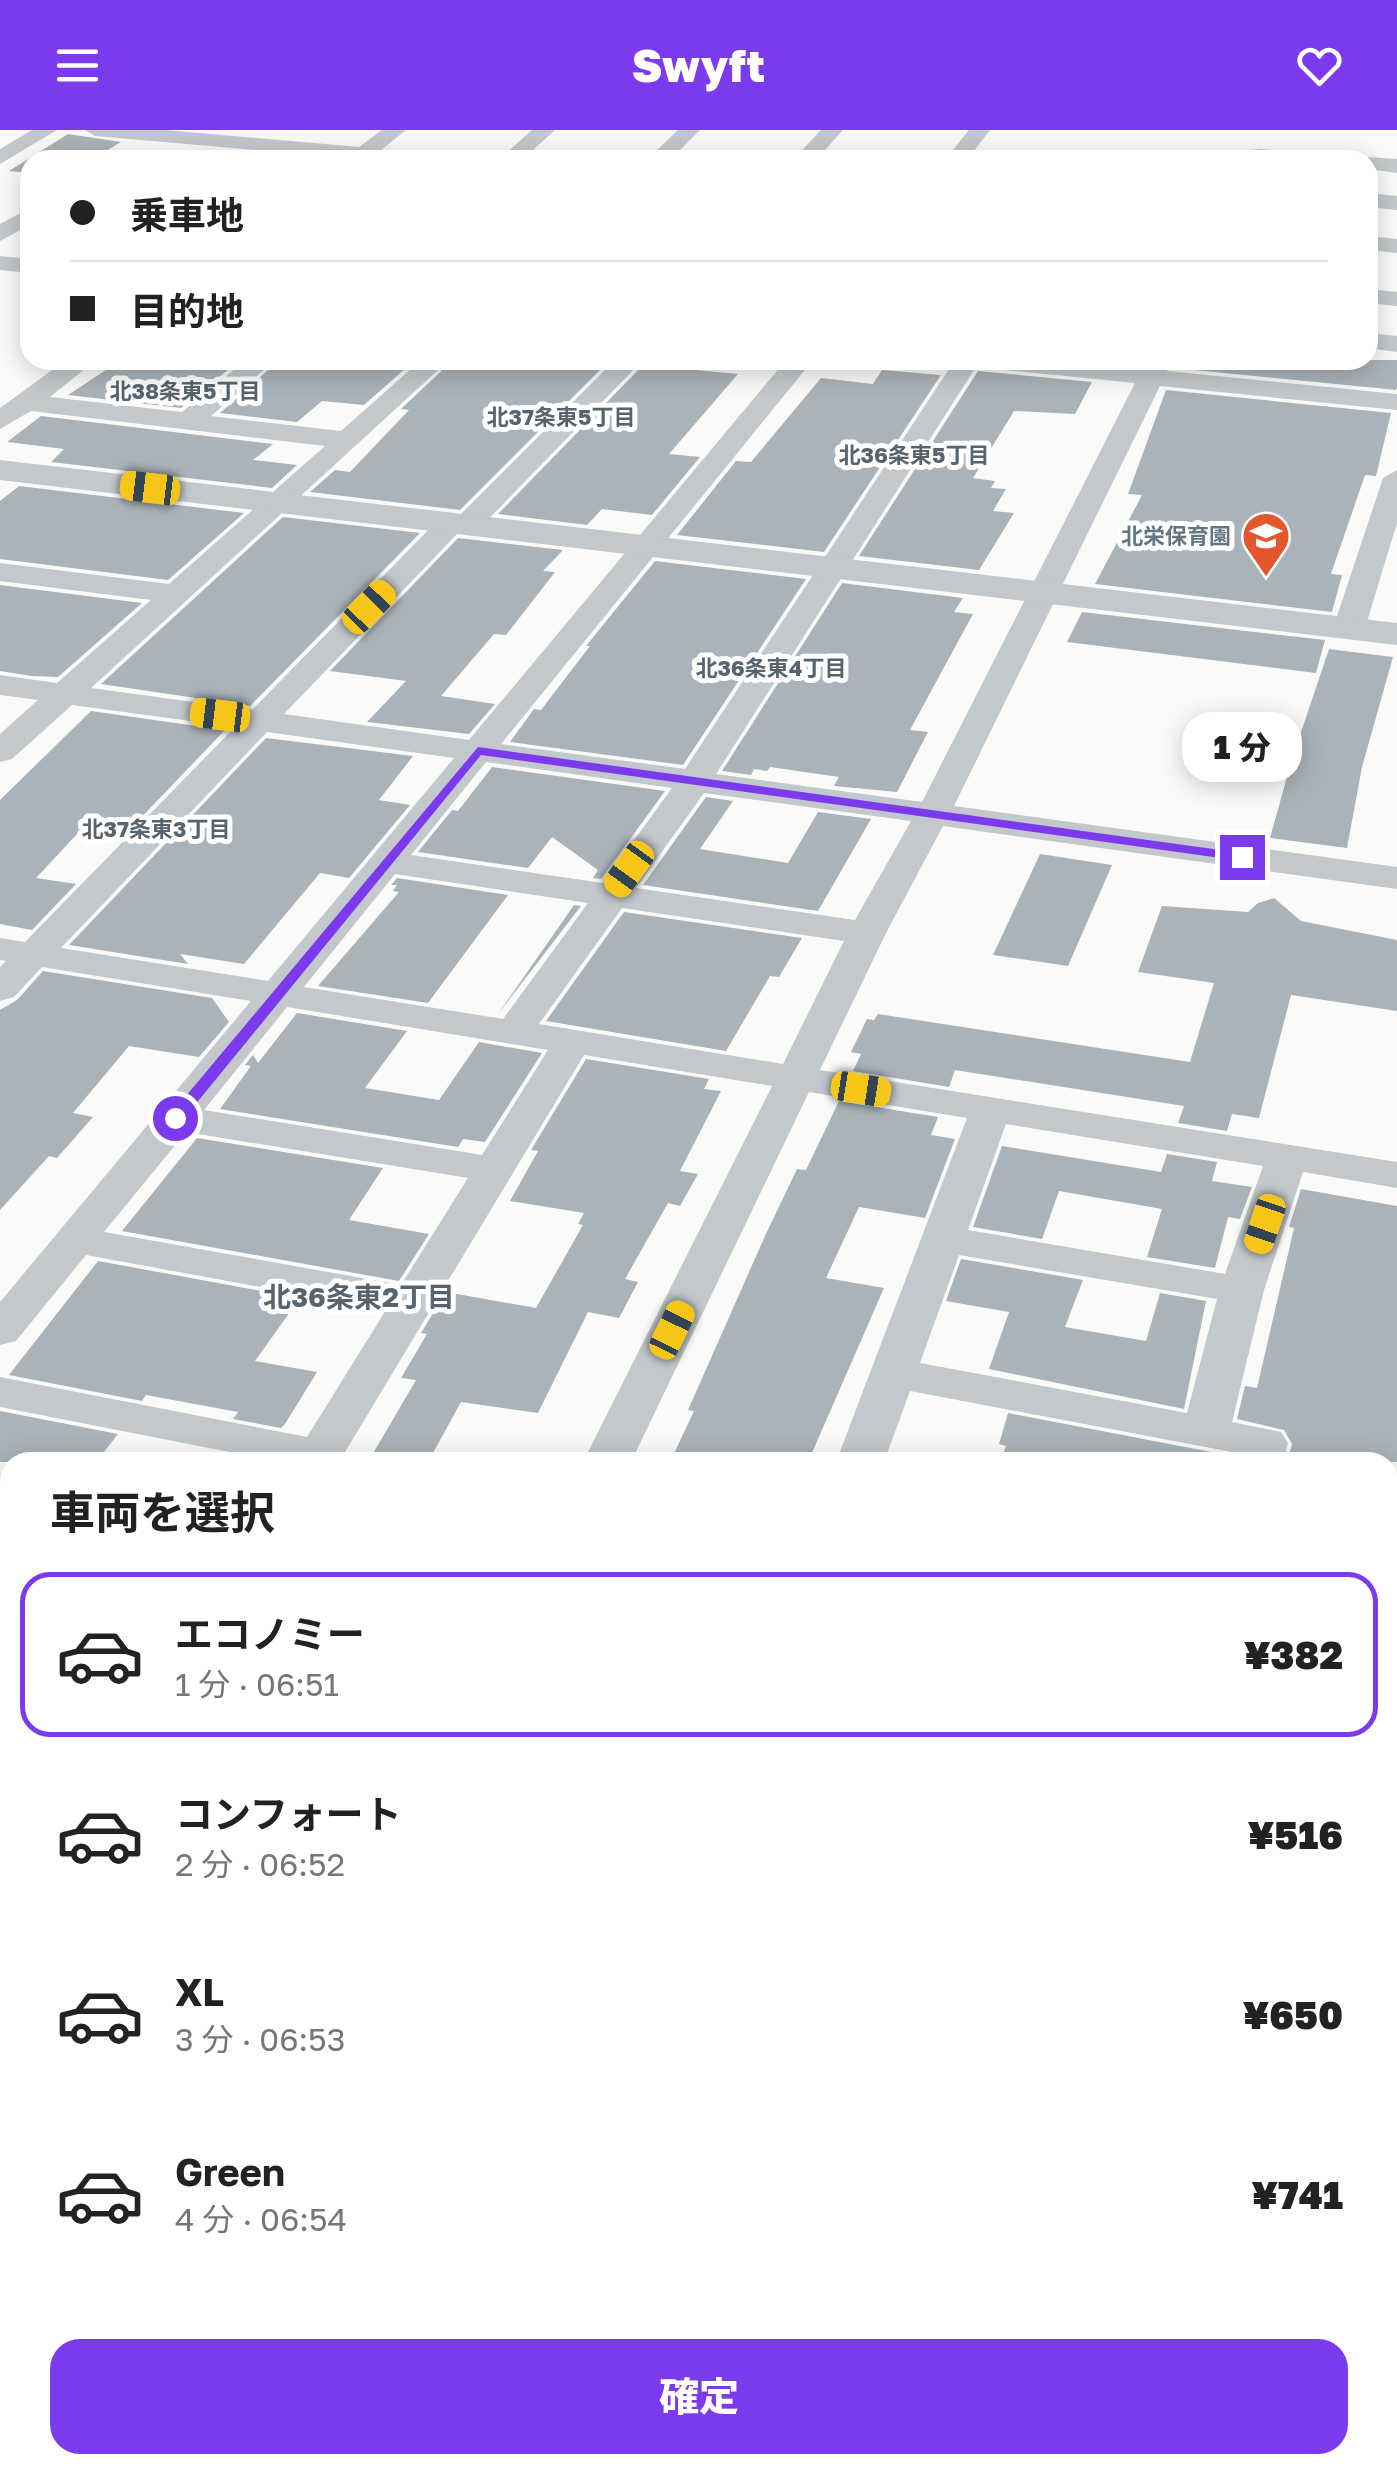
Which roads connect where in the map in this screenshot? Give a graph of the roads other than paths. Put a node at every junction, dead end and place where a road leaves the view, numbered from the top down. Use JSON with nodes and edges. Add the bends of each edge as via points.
{"nodes":[{"id":1,"x":47,"y":130,"type":"edge"},
{"id":2,"x":95,"y":130,"type":"edge"},
{"id":3,"x":264,"y":130,"type":"edge"},
{"id":4,"x":396,"y":130,"type":"edge"},
{"id":5,"x":546,"y":130,"type":"edge"},
{"id":6,"x":690,"y":130,"type":"edge"},
{"id":7,"x":833,"y":130,"type":"edge"},
{"id":8,"x":980,"y":130,"type":"edge"},
{"id":9,"x":144,"y":132,"type":"edge"},
{"id":10,"x":245,"y":143,"type":"junction"},
{"id":11,"x":117,"y":150,"type":"edge"},
{"id":12,"x":235,"y":150,"type":"edge"},
{"id":13,"x":299,"y":150,"type":"edge"},
{"id":14,"x":370,"y":150,"type":"edge"},
{"id":15,"x":521,"y":150,"type":"edge"},
{"id":16,"x":669,"y":150,"type":"edge"},
{"id":17,"x":814,"y":150,"type":"edge"},
{"id":18,"x":964,"y":150,"type":"edge"},
{"id":19,"x":0,"y":158,"type":"edge"},
{"id":20,"x":69,"y":370,"type":"edge"},
{"id":21,"x":250,"y":370,"type":"edge"},
{"id":22,"x":425,"y":370,"type":"edge"},
{"id":23,"x":620,"y":370,"type":"edge"},
{"id":24,"x":792,"y":370,"type":"edge"},
{"id":25,"x":961,"y":370,"type":"edge"},
{"id":26,"x":1156,"y":370,"type":"edge"},
{"id":27,"x":1163,"y":370,"type":"edge"},
{"id":28,"x":26,"y":402,"type":"junction"},
{"id":29,"x":1397,"y":402,"type":"edge"},
{"id":30,"x":0,"y":421,"type":"edge"},
{"id":31,"x":188,"y":421,"type":"junction"},
{"id":32,"x":347,"y":440,"type":"junction"},
{"id":33,"x":0,"y":470,"type":"edge"},
{"id":34,"x":1397,"y":478,"type":"edge"},
{"id":35,"x":276,"y":503,"type":"junction"},
{"id":36,"x":459,"y":524,"type":"junction"},
{"id":37,"x":646,"y":546,"type":"junction"},
{"id":38,"x":832,"y":568,"type":"junction"},
{"id":39,"x":0,"y":572,"type":"edge"},
{"id":40,"x":1045,"y":593,"type":"junction"},
{"id":41,"x":176,"y":594,"type":"junction"},
{"id":42,"x":1349,"y":628,"type":"junction"},
{"id":43,"x":1397,"y":634,"type":"edge"},
{"id":44,"x":0,"y":685,"type":"edge"},
{"id":45,"x":64,"y":694,"type":"junction"},
{"id":46,"x":259,"y":720,"type":"junction"},
{"id":47,"x":478,"y":751,"type":"junction"},
{"id":48,"x":0,"y":752,"type":"edge"},
{"id":49,"x":694,"y":782,"type":"junction"},
{"id":50,"x":932,"y":815,"type":"junction"},
{"id":51,"x":386,"y":862,"type":"junction"},
{"id":52,"x":1397,"y":878,"type":"edge"},
{"id":53,"x":609,"y":896,"type":"junction"},
{"id":54,"x":868,"y":933,"type":"junction"},
{"id":55,"x":17,"y":952,"type":"edge"},
{"id":56,"x":0,"y":989,"type":"edge"},
{"id":57,"x":277,"y":995,"type":"junction"},
{"id":58,"x":515,"y":1030,"type":"junction"},
{"id":59,"x":574,"y":1040,"type":"junction"},
{"id":60,"x":794,"y":1078,"type":"junction"},
{"id":61,"x":992,"y":1110,"type":"junction"},
{"id":62,"x":175,"y":1118,"type":"junction"},
{"id":63,"x":1288,"y":1158,"type":"junction"},
{"id":64,"x":494,"y":1170,"type":"junction"},
{"id":65,"x":1397,"y":1175,"type":"edge"},
{"id":66,"x":944,"y":1239,"type":"junction"},
{"id":67,"x":75,"y":1240,"type":"junction"},
{"id":68,"x":1242,"y":1290,"type":"junction"},
{"id":69,"x":413,"y":1301,"type":"junction"},
{"id":70,"x":0,"y":1331,"type":"edge"},
{"id":71,"x":894,"y":1373,"type":"junction"},
{"id":72,"x":0,"y":1392,"type":"edge"},
{"id":73,"x":1206,"y":1432,"type":"junction"},
{"id":74,"x":284,"y":1452,"type":"edge"},
{"id":75,"x":321,"y":1452,"type":"edge"},
{"id":76,"x":612,"y":1452,"type":"edge"},
{"id":77,"x":864,"y":1452,"type":"edge"},
{"id":78,"x":1262,"y":1452,"type":"edge"}],
"edges":[{"from":1,"to":19,"type":"street"},
{"from":2,"to":9,"type":"street"},
{"from":3,"to":10,"type":"street"},
{"from":4,"to":14,"type":"street"},
{"from":5,"to":15,"type":"street"},
{"from":6,"to":16,"type":"street"},
{"from":7,"to":17,"type":"street"},
{"from":8,"to":18,"type":"street"},
{"from":9,"to":10,"type":"street"},
{"from":9,"to":11,"type":"street"},
{"from":10,"to":12,"type":"street"},
{"from":10,"to":13,"type":"street"},
{"from":20,"to":28,"type":"street"},
{"from":21,"to":31,"type":"street"},
{"from":22,"to":32,"type":"street"},
{"from":23,"to":36,"type":"street"},
{"from":24,"to":37,"type":"street"},
{"from":25,"to":38,"type":"street"},
{"from":26,"to":40,"type":"street"},
{"from":27,"to":29,"type":"street"},
{"from":28,"to":30,"type":"street"},
{"from":28,"to":31,"type":"street"},
{"from":31,"to":32,"type":"street"},
{"from":32,"to":35,"type":"street"},
{"from":33,"to":35,"type":"street"},
{"from":34,"to":42,"type":"street"},
{"from":35,"to":36,"type":"street"},
{"from":35,"to":41,"type":"street"},
{"from":36,"to":37,"type":"street"},
{"from":36,"to":46,"type":"street"},
{"from":37,"to":38,"type":"street"},
{"from":37,"to":47,"type":"street"},
{"from":38,"to":40,"type":"street"},
{"from":38,"to":49,"type":"street"},
{"from":39,"to":41,"type":"street"},
{"from":40,"to":42,"type":"street"},
{"from":40,"to":50,"type":"street"},
{"from":41,"to":45,"type":"street"},
{"from":42,"to":43,"type":"street"},
{"from":44,"to":45,"type":"street"},
{"from":45,"to":46,"type":"street"},
{"from":45,"to":48,"type":"street"},
{"from":46,"to":47,"type":"street"},
{"from":46,"to":55,"type":"street"},
{"from":47,"to":49,"type":"street"},
{"from":47,"to":51,"type":"street"},
{"from":49,"to":50,"type":"street"},
{"from":49,"to":53,"type":"street"},
{"from":50,"to":52,"type":"street"},
{"from":50,"to":54,"type":"street"},
{"from":51,"to":53,"type":"street"},
{"from":51,"to":57,"type":"street"},
{"from":53,"to":54,"type":"street"},
{"from":53,"to":58,"type":"street"},
{"from":54,"to":60,"type":"street"},
{"from":55,"to":56,"type":"street"},
{"from":55,"to":57,"type":"street"},
{"from":57,"to":58,"type":"street"},
{"from":57,"to":62,"type":"street"},
{"from":58,"to":59,"type":"street"},
{"from":59,"to":60,"type":"street"},
{"from":59,"to":64,"type":"street"},
{"from":60,"to":61,"type":"street"},
{"from":60,"to":76,"type":"street"},
{"from":61,"to":63,"type":"street"},
{"from":61,"to":66,"type":"street"},
{"from":62,"to":64,"type":"street"},
{"from":62,"to":67,"type":"street"},
{"from":63,"to":65,"type":"street"},
{"from":63,"to":68,"type":"street"},
{"from":64,"to":69,"type":"street"},
{"from":66,"to":68,"type":"street"},
{"from":66,"to":71,"type":"street"},
{"from":67,"to":69,"type":"street"},
{"from":67,"to":70,"type":"street"},
{"from":68,"to":73,"type":"street"},
{"from":69,"to":75,"type":"street"},
{"from":71,"to":73,"type":"street"},
{"from":71,"to":77,"type":"street"},
{"from":72,"to":74,"type":"street"},
{"from":73,"to":78,"type":"street","via":[[1264,1442]]}]}
